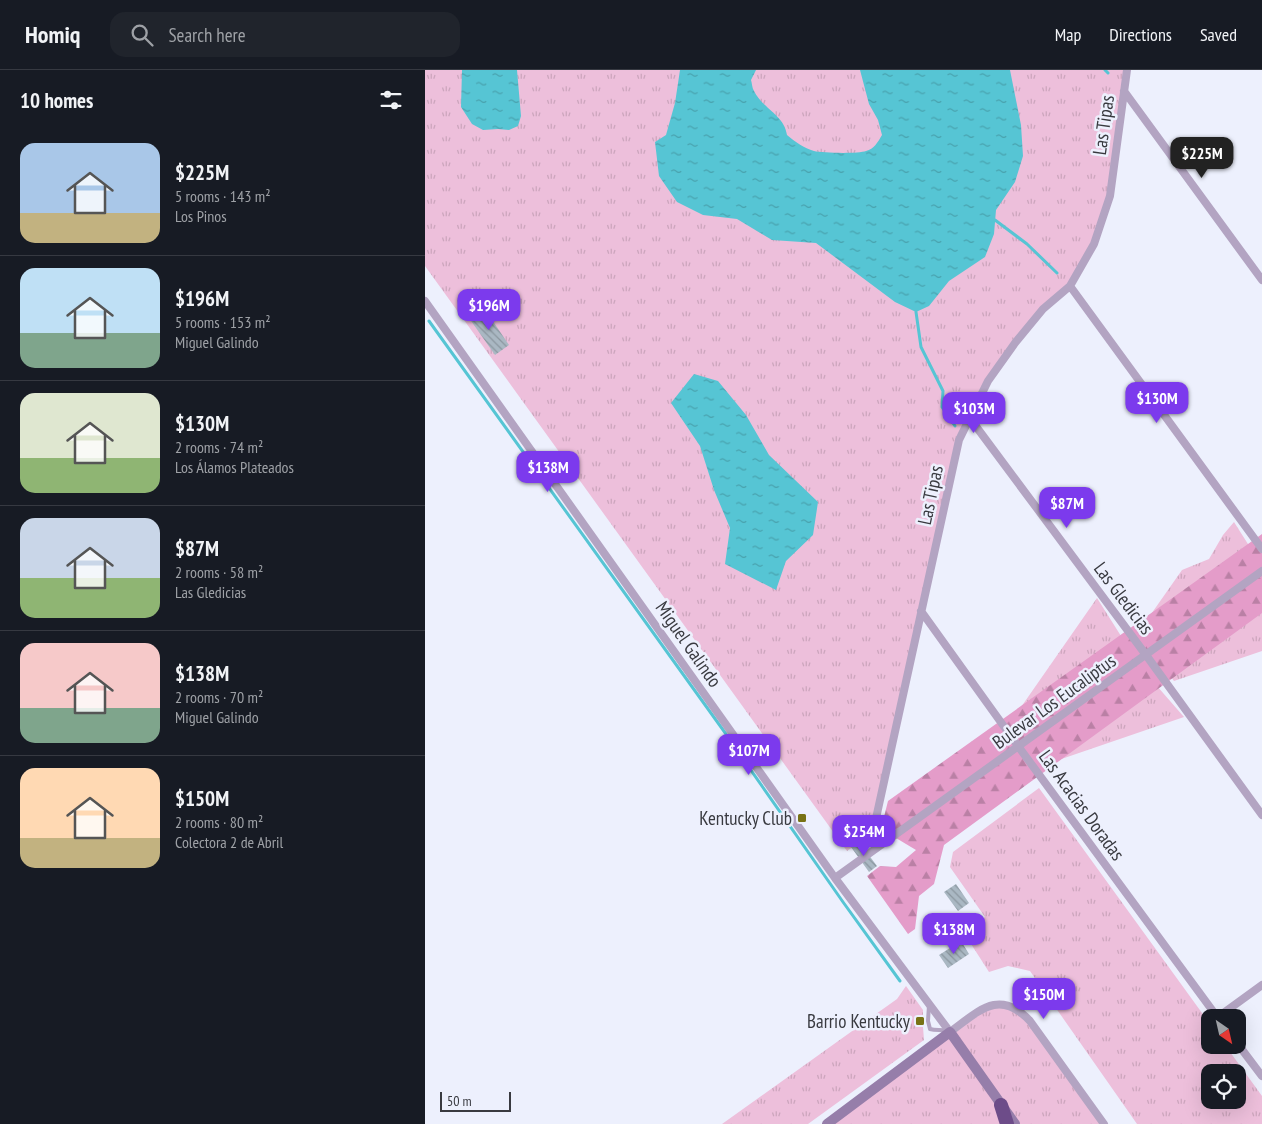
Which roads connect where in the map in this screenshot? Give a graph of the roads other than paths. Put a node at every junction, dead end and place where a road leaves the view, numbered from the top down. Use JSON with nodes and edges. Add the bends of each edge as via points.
{"nodes":[{"id":1,"x":1127,"y":70,"type":"edge"},
{"id":2,"x":1124,"y":91,"type":"junction"},
{"id":3,"x":1262,"y":280,"type":"edge"},
{"id":4,"x":1070,"y":286,"type":"junction"},
{"id":5,"x":425,"y":301,"type":"edge"},
{"id":6,"x":969,"y":418,"type":"junction"},
{"id":7,"x":1262,"y":549,"type":"edge"},
{"id":8,"x":1262,"y":571,"type":"edge"},
{"id":9,"x":921,"y":611,"type":"junction"},
{"id":10,"x":1146,"y":654,"type":"junction"},
{"id":11,"x":1018,"y":746,"type":"junction"},
{"id":12,"x":1262,"y":815,"type":"edge"},
{"id":13,"x":881,"y":845,"type":"junction"},
{"id":14,"x":835,"y":878,"type":"junction"},
{"id":15,"x":1262,"y":985,"type":"edge"},
{"id":16,"x":929,"y":1005,"type":"junction"},
{"id":17,"x":1212,"y":1009,"type":"edge"},
{"id":18,"x":1229,"y":1009,"type":"edge"},
{"id":19,"x":949,"y":1032,"type":"junction"},
{"id":20,"x":1245,"y":1054,"type":"edge"},
{"id":21,"x":1262,"y":1076,"type":"edge"},
{"id":22,"x":1001,"y":1105,"type":"junction"},
{"id":23,"x":827,"y":1124,"type":"edge"},
{"id":24,"x":1007,"y":1124,"type":"edge"},
{"id":25,"x":1015,"y":1124,"type":"edge"},
{"id":26,"x":1104,"y":1124,"type":"edge"}],
"edges":[{"from":1,"to":2,"type":"street","name":"Las Tipas"},
{"from":2,"to":3,"type":"street"},
{"from":2,"to":4,"type":"street","name":"Las Tipas","via":[[1110,196],[1094,244]]},
{"from":4,"to":6,"type":"street","name":"Las Tipas","via":[[1043,309],[1015,343],[988,381]]},
{"from":4,"to":7,"type":"street"},
{"from":5,"to":14,"type":"street","name":"Miguel Galindo"},
{"from":6,"to":9,"type":"street","name":"Las Tipas","via":[[959,440]]},
{"from":6,"to":10,"type":"street","name":"Las Gledicias"},
{"from":8,"to":10,"type":"street","name":"Bulevar Los Eucaliptus"},
{"from":9,"to":11,"type":"street","name":"Las Acacias Doradas"},
{"from":9,"to":13,"type":"street","name":"Las Tipas","via":[[873,832]]},
{"from":10,"to":11,"type":"street","name":"Bulevar Los Eucaliptus"},
{"from":10,"to":12,"type":"street","name":"Las Gledicias"},
{"from":11,"to":13,"type":"street","name":"Bulevar Los Eucaliptus"},
{"from":11,"to":17,"type":"street","name":"Las Acacias Doradas"},
{"from":13,"to":14,"type":"street","name":"Bulevar Los Eucaliptus"},
{"from":14,"to":16,"type":"street","name":"Miguel Galindo"},
{"from":15,"to":18,"type":"street"},
{"from":16,"to":19,"type":"street","name":"Miguel Galindo"},
{"from":16,"to":19,"type":"lane","via":[[930,1029]]},
{"from":19,"to":22,"type":"street"},
{"from":19,"to":23,"type":"street"},
{"from":19,"to":26,"type":"street","via":[[992,1004],[1012,1006],[1031,1021]]},
{"from":20,"to":21,"type":"street"},
{"from":22,"to":24,"type":"highway"},
{"from":22,"to":25,"type":"street"}]}
